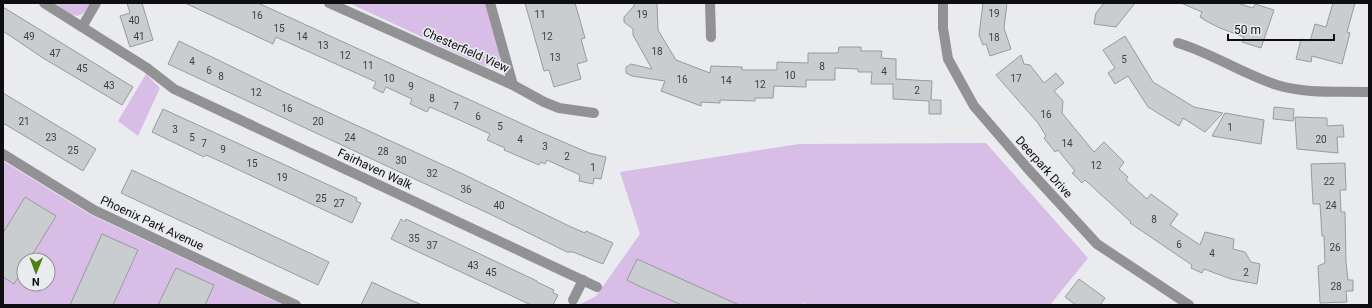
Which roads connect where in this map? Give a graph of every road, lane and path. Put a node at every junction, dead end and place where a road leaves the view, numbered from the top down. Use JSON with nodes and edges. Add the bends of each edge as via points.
{"nodes":[{"id":1,"x":44,"y":3,"type":"edge"},
{"id":2,"x":96,"y":3,"type":"edge"},
{"id":3,"x":330,"y":3,"type":"edge"},
{"id":4,"x":490,"y":3,"type":"edge"},
{"id":5,"x":710,"y":3,"type":"edge"},
{"id":6,"x":943,"y":3,"type":"edge"},
{"id":7,"x":82,"y":27,"type":"junction"},
{"id":8,"x":711,"y":37,"type":"dead end"},
{"id":9,"x":1178,"y":43,"type":"dead end"},
{"id":10,"x":513,"y":85,"type":"junction"},
{"id":11,"x":1369,"y":92,"type":"edge"},
{"id":12,"x":594,"y":113,"type":"dead end"},
{"id":13,"x":3,"y":154,"type":"edge"},
{"id":14,"x":583,"y":280,"type":"junction"},
{"id":15,"x":597,"y":287,"type":"dead end"},
{"id":16,"x":574,"y":300,"type":"dead end"},
{"id":17,"x":296,"y":305,"type":"edge"},
{"id":18,"x":1189,"y":305,"type":"edge"}],
"edges":[{"from":1,"to":7,"type":"street","name":"Fairhaven Walk"},
{"from":2,"to":7,"type":"street"},
{"from":3,"to":10,"type":"street","name":"Chesterfield View"},
{"from":4,"to":10,"type":"street"},
{"from":5,"to":8,"type":"street"},
{"from":6,"to":18,"type":"street","name":"Deerpark Drive","via":[[943,28],[948,59],[974,106],[1028,170],[1097,244]]},
{"from":7,"to":14,"type":"street","name":"Fairhaven Walk","via":[[147,68],[174,89]]},
{"from":9,"to":11,"type":"street","via":[[1278,85],[1316,91]]},
{"from":10,"to":12,"type":"street","name":"Chesterfield View","via":[[559,108]]},
{"from":13,"to":17,"type":"street","name":"Phoenix Park Avenue","via":[[94,210]]},
{"from":14,"to":15,"type":"street","name":"Fairhaven Walk"},
{"from":14,"to":16,"type":"street"}]}
